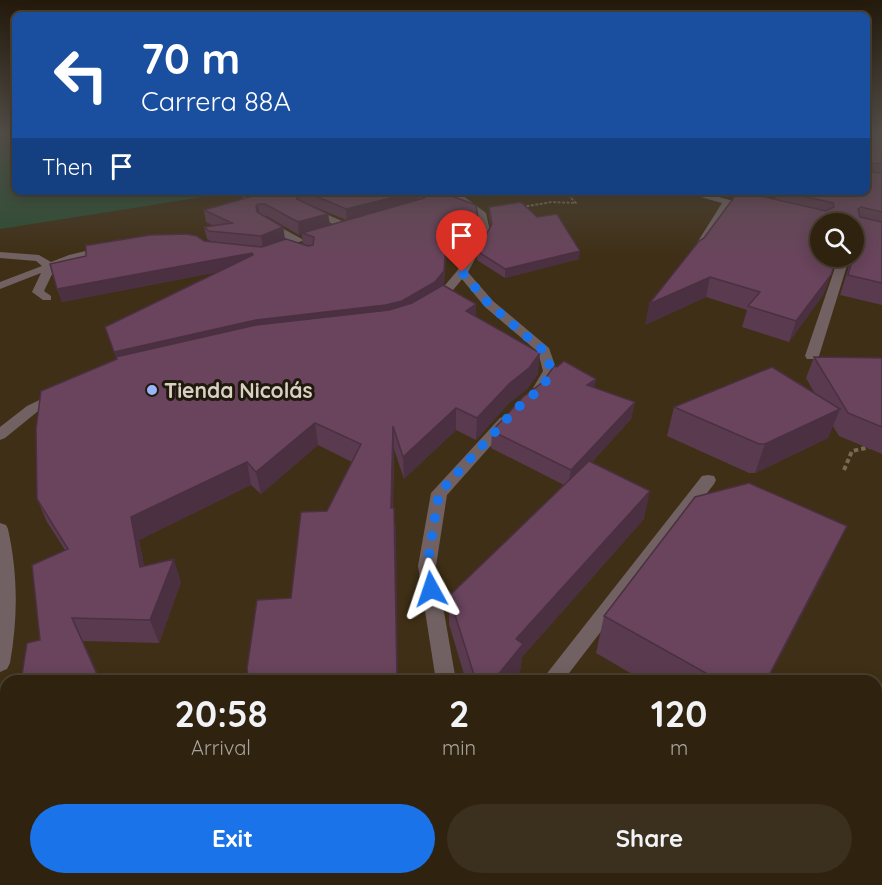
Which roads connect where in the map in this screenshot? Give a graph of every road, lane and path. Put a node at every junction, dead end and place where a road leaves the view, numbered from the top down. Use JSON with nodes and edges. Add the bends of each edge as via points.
{"nodes":[{"id":1,"x":248,"y":195,"type":"edge"},
{"id":2,"x":456,"y":195,"type":"edge"},
{"id":3,"x":571,"y":195,"type":"edge"},
{"id":4,"x":700,"y":195,"type":"edge"},
{"id":5,"x":727,"y":202,"type":"junction"},
{"id":6,"x":234,"y":207,"type":"edge"},
{"id":7,"x":302,"y":207,"type":"edge"},
{"id":8,"x":765,"y":211,"type":"edge"},
{"id":9,"x":483,"y":215,"type":"junction"},
{"id":10,"x":264,"y":220,"type":"edge"},
{"id":11,"x":326,"y":232,"type":"edge"},
{"id":12,"x":303,"y":243,"type":"edge"},
{"id":13,"x":118,"y":247,"type":"edge"},
{"id":14,"x":0,"y":255,"type":"edge"},
{"id":15,"x":693,"y":256,"type":"edge"},
{"id":16,"x":50,"y":267,"type":"junction"},
{"id":17,"x":841,"y":267,"type":"edge"},
{"id":18,"x":462,"y":272,"type":"junction"},
{"id":19,"x":0,"y":286,"type":"edge"},
{"id":20,"x":47,"y":298,"type":"dead end"},
{"id":21,"x":422,"y":312,"type":"edge"},
{"id":22,"x":812,"y":356,"type":"edge"},
{"id":23,"x":73,"y":388,"type":"edge"},
{"id":24,"x":0,"y":435,"type":"edge"},
{"id":25,"x":872,"y":446,"type":"dead end"},
{"id":26,"x":844,"y":470,"type":"dead end"},
{"id":27,"x":708,"y":480,"type":"dead end"},
{"id":28,"x":0,"y":529,"type":"edge"},
{"id":29,"x":0,"y":663,"type":"edge"},
{"id":30,"x":445,"y":675,"type":"edge"},
{"id":31,"x":556,"y":675,"type":"edge"}],
"edges":[{"from":1,"to":6,"type":"path"},
{"from":2,"to":9,"type":"street"},
{"from":3,"to":9,"type":"path","via":[[576,203],[551,202]]},
{"from":4,"to":5,"type":"street"},
{"from":5,"to":8,"type":"street"},
{"from":5,"to":15,"type":"street"},
{"from":7,"to":11,"type":"street","via":[[350,225]]},
{"from":9,"to":18,"type":"street","via":[[485,231]]},
{"from":10,"to":12,"type":"street"},
{"from":13,"to":16,"type":"street","via":[[73,257]]},
{"from":14,"to":16,"type":"street","via":[[39,258]]},
{"from":16,"to":19,"type":"street"},
{"from":16,"to":20,"type":"street","via":[[38,292]]},
{"from":17,"to":22,"type":"street"},
{"from":18,"to":21,"type":"street","via":[[441,299]]},
{"from":18,"to":30,"type":"street","via":[[489,304],[544,351],[550,371],[546,381],[439,493],[427,566]]},
{"from":23,"to":24,"type":"street","via":[[32,409]]},
{"from":25,"to":26,"type":"path","via":[[852,451]]},
{"from":27,"to":31,"type":"street"},
{"from":28,"to":29,"type":"street","via":[[6,555],[6,636]]}]}
